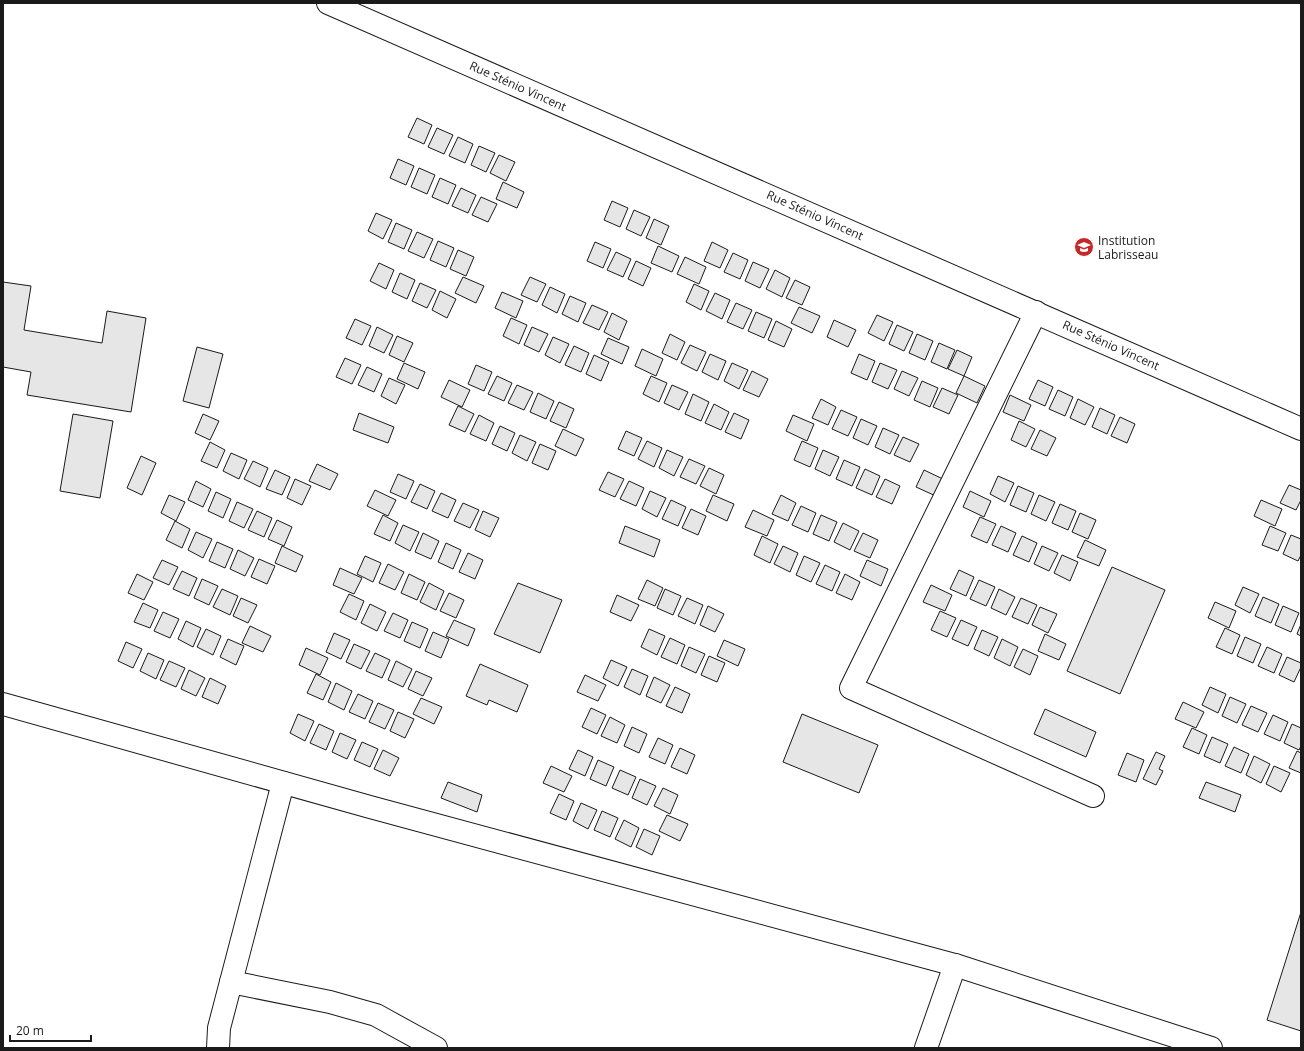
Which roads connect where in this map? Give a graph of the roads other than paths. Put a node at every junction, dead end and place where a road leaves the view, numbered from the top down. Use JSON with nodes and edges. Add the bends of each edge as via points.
{"nodes":[{"id":1,"x":328,"y":3,"type":"edge"},
{"id":2,"x":1036,"y":312,"type":"junction"},
{"id":3,"x":1301,"y":429,"type":"edge"},
{"id":4,"x":3,"y":704,"type":"edge"},
{"id":5,"x":283,"y":783,"type":"junction"},
{"id":6,"x":1093,"y":796,"type":"dead end"},
{"id":7,"x":954,"y":965,"type":"junction"},
{"id":8,"x":231,"y":982,"type":"junction"},
{"id":9,"x":218,"y":1048,"type":"edge"},
{"id":10,"x":436,"y":1048,"type":"edge"},
{"id":11,"x":926,"y":1048,"type":"edge"},
{"id":12,"x":1211,"y":1048,"type":"edge"}],
"edges":[{"from":1,"to":2,"type":"street","name":"Rue Sténio Vincent"},
{"from":2,"to":3,"type":"street","name":"Rue Sténio Vincent"},
{"from":2,"to":6,"type":"street","via":[[851,688]]},
{"from":4,"to":5,"type":"street"},
{"from":5,"to":7,"type":"street"},
{"from":5,"to":8,"type":"street"},
{"from":7,"to":11,"type":"street"},
{"from":7,"to":12,"type":"street"},
{"from":8,"to":9,"type":"street","via":[[219,1028]]},
{"from":8,"to":10,"type":"street","via":[[330,1002],[376,1015]]}]}
